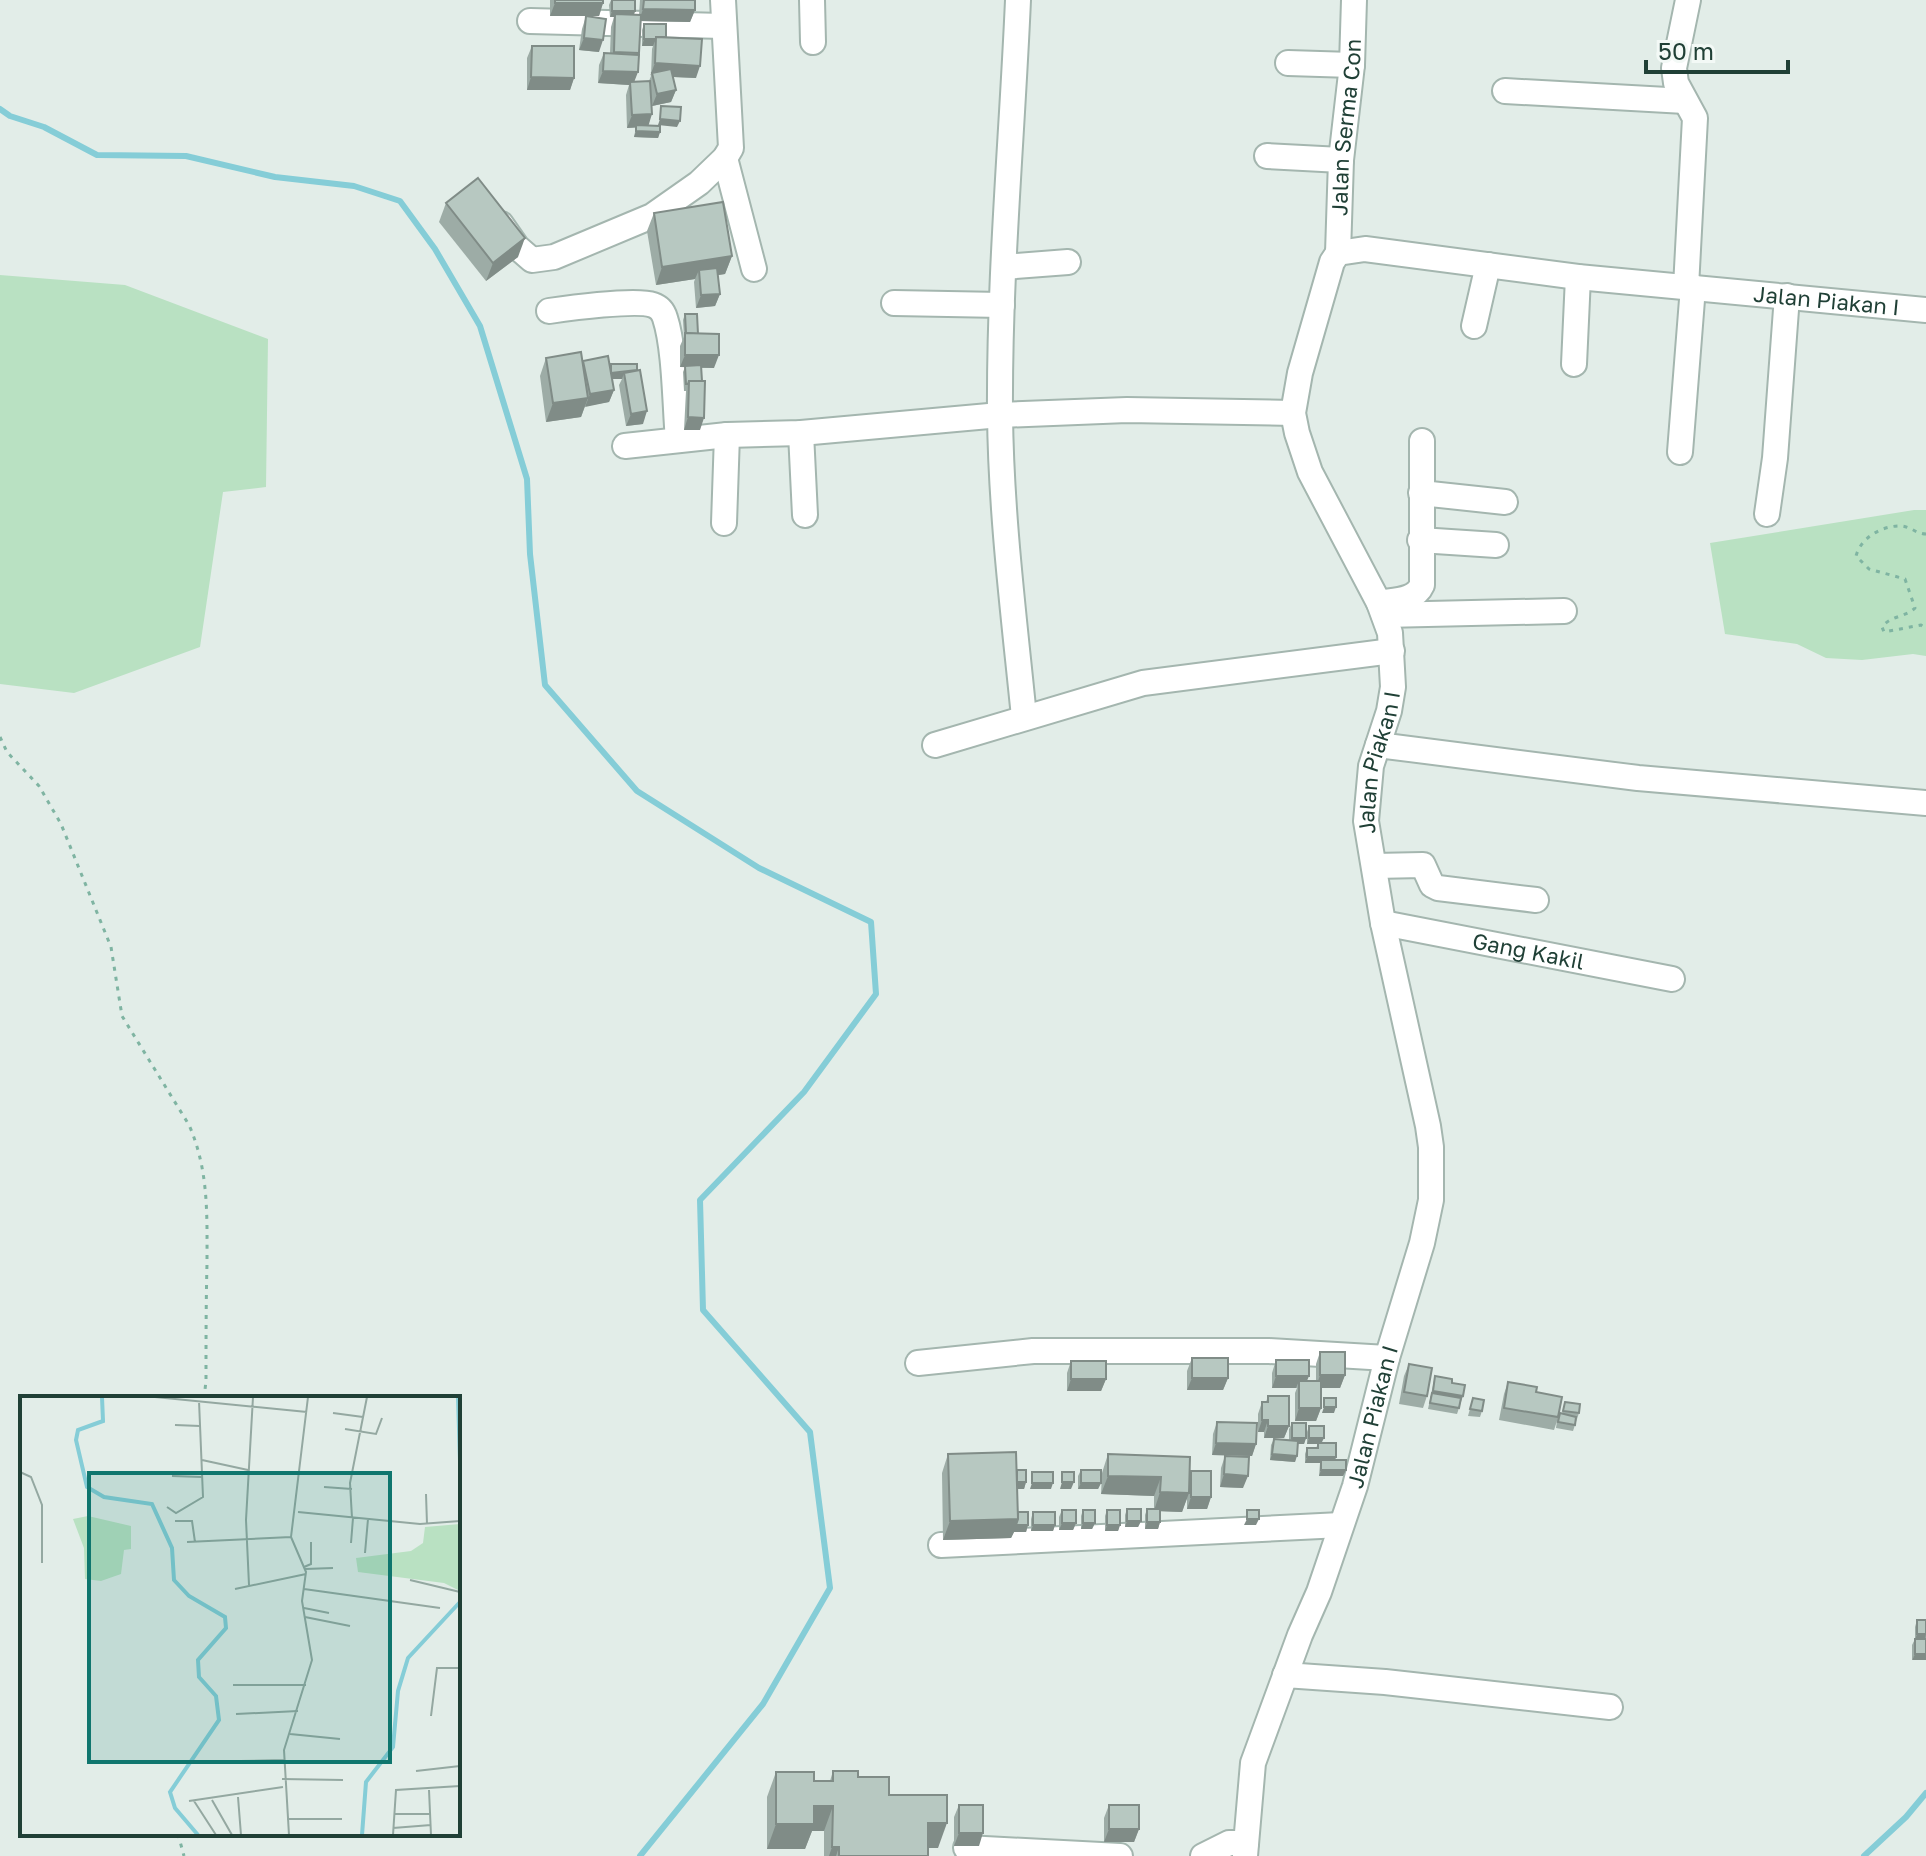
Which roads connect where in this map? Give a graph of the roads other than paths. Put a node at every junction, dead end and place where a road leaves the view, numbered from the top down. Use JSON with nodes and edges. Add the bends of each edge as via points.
{"nodes":[{"id":1,"x":723,"y":0,"type":"edge"},
{"id":2,"x":812,"y":0,"type":"edge"},
{"id":3,"x":1018,"y":0,"type":"edge"},
{"id":4,"x":1354,"y":0,"type":"edge"},
{"id":5,"x":1688,"y":0,"type":"edge"},
{"id":6,"x":530,"y":21,"type":"dead end"},
{"id":7,"x":723,"y":26,"type":"junction"},
{"id":8,"x":813,"y":42,"type":"dead end"},
{"id":9,"x":1288,"y":63,"type":"dead end"},
{"id":10,"x":1352,"y":65,"type":"junction"},
{"id":11,"x":1505,"y":91,"type":"dead end"},
{"id":12,"x":1685,"y":101,"type":"junction"},
{"id":13,"x":1267,"y":156,"type":"dead end"},
{"id":14,"x":725,"y":158,"type":"junction"},
{"id":15,"x":1341,"y":160,"type":"junction"},
{"id":16,"x":499,"y":221,"type":"edge"},
{"id":17,"x":1338,"y":253,"type":"junction"},
{"id":18,"x":1068,"y":262,"type":"dead end"},
{"id":19,"x":1488,"y":265,"type":"junction"},
{"id":20,"x":1004,"y":267,"type":"junction"},
{"id":21,"x":754,"y":269,"type":"dead end"},
{"id":22,"x":1578,"y":277,"type":"junction"},
{"id":23,"x":1689,"y":287,"type":"junction"},
{"id":24,"x":1787,"y":296,"type":"junction"},
{"id":25,"x":894,"y":303,"type":"dead end"},
{"id":26,"x":1002,"y":305,"type":"junction"},
{"id":27,"x":1926,"y":310,"type":"edge"},
{"id":28,"x":549,"y":311,"type":"dead end"},
{"id":29,"x":1474,"y":326,"type":"dead end"},
{"id":30,"x":1574,"y":364,"type":"dead end"},
{"id":31,"x":1293,"y":413,"type":"junction"},
{"id":32,"x":1000,"y":415,"type":"junction"},
{"id":33,"x":801,"y":433,"type":"junction"},
{"id":34,"x":727,"y":435,"type":"junction"},
{"id":35,"x":678,"y":440,"type":"junction"},
{"id":36,"x":1422,"y":441,"type":"dead end"},
{"id":37,"x":625,"y":446,"type":"dead end"},
{"id":38,"x":1680,"y":452,"type":"dead end"},
{"id":39,"x":1421,"y":493,"type":"junction"},
{"id":40,"x":1505,"y":502,"type":"dead end"},
{"id":41,"x":1767,"y":514,"type":"dead end"},
{"id":42,"x":805,"y":515,"type":"dead end"},
{"id":43,"x":724,"y":523,"type":"dead end"},
{"id":44,"x":1420,"y":540,"type":"junction"},
{"id":45,"x":1496,"y":545,"type":"dead end"},
{"id":46,"x":1381,"y":609,"type":"junction"},
{"id":47,"x":1564,"y":611,"type":"dead end"},
{"id":48,"x":1392,"y":651,"type":"junction"},
{"id":49,"x":1024,"y":717,"type":"junction"},
{"id":50,"x":935,"y":745,"type":"dead end"},
{"id":51,"x":1378,"y":745,"type":"junction"},
{"id":52,"x":1926,"y":803,"type":"edge"},
{"id":53,"x":1374,"y":866,"type":"junction"},
{"id":54,"x":1536,"y":900,"type":"dead end"},
{"id":55,"x":1383,"y":923,"type":"junction"},
{"id":56,"x":1672,"y":979,"type":"dead end"},
{"id":57,"x":1387,"y":1358,"type":"junction"},
{"id":58,"x":918,"y":1363,"type":"dead end"},
{"id":59,"x":1341,"y":1525,"type":"junction"},
{"id":60,"x":941,"y":1545,"type":"dead end"},
{"id":61,"x":1285,"y":1675,"type":"junction"},
{"id":62,"x":1610,"y":1707,"type":"dead end"},
{"id":63,"x":966,"y":1848,"type":"dead end"},
{"id":64,"x":1248,"y":1852,"type":"edge"},
{"id":65,"x":1120,"y":1856,"type":"edge"},
{"id":66,"x":1203,"y":1856,"type":"edge"}],
"edges":[{"from":1,"to":7,"type":"street"},
{"from":2,"to":8,"type":"street"},
{"from":3,"to":20,"type":"street"},
{"from":4,"to":10,"type":"street","name":"Jalan Serma Con"},
{"from":5,"to":12,"type":"street","via":[[1674,68]]},
{"from":6,"to":7,"type":"street"},
{"from":7,"to":14,"type":"street","via":[[731,148]]},
{"from":9,"to":10,"type":"street"},
{"from":10,"to":15,"type":"street","name":"Jalan Serma Con"},
{"from":11,"to":12,"type":"street"},
{"from":12,"to":23,"type":"street","via":[[1695,118]]},
{"from":13,"to":15,"type":"street"},
{"from":14,"to":16,"type":"street","via":[[652,216],[554,257],[532,260]]},
{"from":14,"to":21,"type":"street"},
{"from":15,"to":17,"type":"street","name":"Jalan Serma Con"},
{"from":17,"to":19,"type":"street","name":"Jalan Piakan I","via":[[1365,249]]},
{"from":17,"to":31,"type":"street","name":"Jalan Piakan I"},
{"from":18,"to":20,"type":"street"},
{"from":19,"to":22,"type":"street","name":"Jalan Piakan I"},
{"from":19,"to":29,"type":"street"},
{"from":20,"to":26,"type":"street"},
{"from":22,"to":23,"type":"street","name":"Jalan Piakan I"},
{"from":22,"to":30,"type":"street"},
{"from":23,"to":24,"type":"street","name":"Jalan Piakan I"},
{"from":23,"to":38,"type":"street"},
{"from":24,"to":27,"type":"street","name":"Jalan Piakan I"},
{"from":24,"to":41,"type":"street"},
{"from":25,"to":26,"type":"street"},
{"from":26,"to":32,"type":"street"},
{"from":28,"to":35,"type":"street","via":[[638,302],[661,310],[670,347]]},
{"from":31,"to":32,"type":"street","via":[[1142,410]]},
{"from":31,"to":46,"type":"street","name":"Jalan Piakan I","via":[[1310,472]]},
{"from":32,"to":33,"type":"street"},
{"from":32,"to":49,"type":"street"},
{"from":33,"to":34,"type":"street"},
{"from":33,"to":42,"type":"street"},
{"from":34,"to":35,"type":"street"},
{"from":34,"to":43,"type":"street"},
{"from":35,"to":37,"type":"street"},
{"from":36,"to":39,"type":"street"},
{"from":39,"to":40,"type":"street"},
{"from":39,"to":44,"type":"street"},
{"from":44,"to":45,"type":"street"},
{"from":44,"to":46,"type":"street","via":[[1419,592]]},
{"from":46,"to":47,"type":"street"},
{"from":46,"to":48,"type":"street","name":"Jalan Piakan I"},
{"from":48,"to":49,"type":"street","via":[[1143,683]]},
{"from":48,"to":51,"type":"street","name":"Jalan Piakan I","via":[[1393,687]]},
{"from":49,"to":50,"type":"street"},
{"from":51,"to":52,"type":"street","via":[[1638,778]]},
{"from":51,"to":53,"type":"street","name":"Jalan Piakan I","via":[[1366,821]]},
{"from":53,"to":54,"type":"street","via":[[1423,865],[1438,888]]},
{"from":53,"to":55,"type":"street","name":"Jalan Piakan I"},
{"from":55,"to":56,"type":"street","name":"Gang Kakil"},
{"from":55,"to":57,"type":"street","name":"Jalan Piakan I","via":[[1420,1087],[1432,1170],[1422,1243]]},
{"from":57,"to":58,"type":"street","via":[[1269,1351],[1033,1351]]},
{"from":57,"to":59,"type":"street","name":"Jalan Piakan I"},
{"from":59,"to":60,"type":"street"},
{"from":59,"to":61,"type":"street","name":"Jalan Piakan I"},
{"from":61,"to":62,"type":"street"},
{"from":61,"to":64,"type":"street","name":"Jalan Piakan I","via":[[1253,1763]]},
{"from":63,"to":65,"type":"street"},
{"from":64,"to":66,"type":"street","via":[[1229,1843]]}]}
